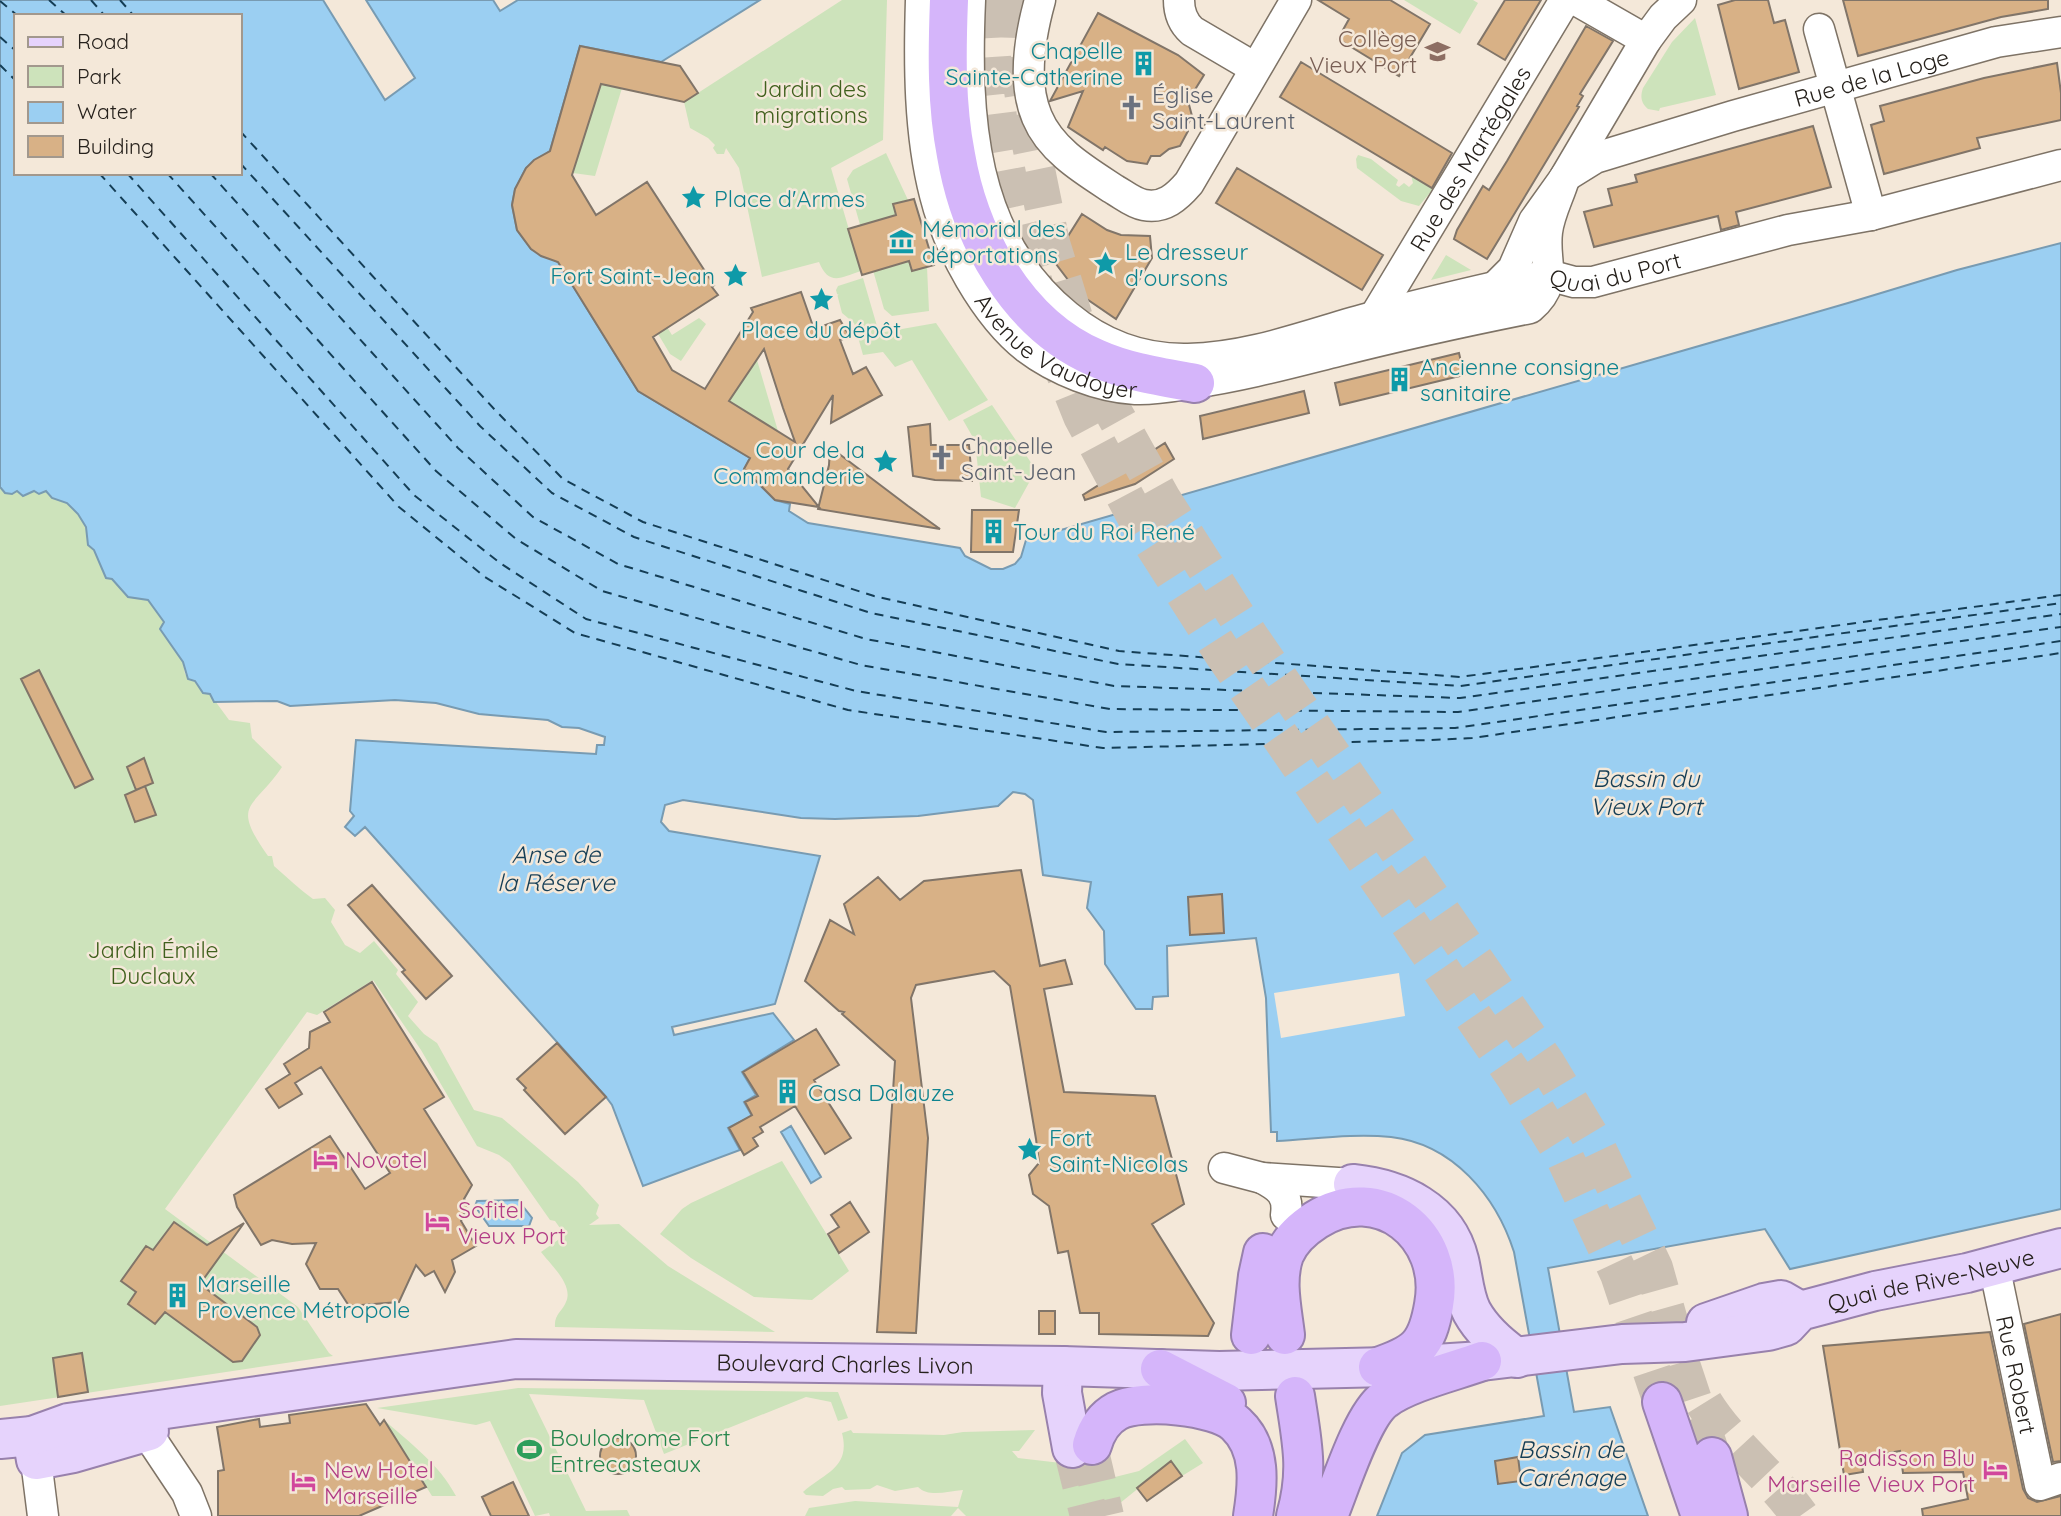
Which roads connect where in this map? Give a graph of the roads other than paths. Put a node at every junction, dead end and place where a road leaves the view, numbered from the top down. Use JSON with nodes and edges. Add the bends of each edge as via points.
{"nodes":[{"id":1,"x":921,"y":0,"type":"edge"},
{"id":2,"x":949,"y":0,"type":"edge"},
{"id":3,"x":970,"y":0,"type":"edge"},
{"id":4,"x":1040,"y":0,"type":"edge"},
{"id":5,"x":1179,"y":0,"type":"edge"},
{"id":6,"x":1296,"y":0,"type":"edge"},
{"id":7,"x":1565,"y":0,"type":"edge"},
{"id":8,"x":1576,"y":0,"type":"edge"},
{"id":9,"x":1681,"y":0,"type":"edge"},
{"id":10,"x":1819,"y":29,"type":"dead end"},
{"id":11,"x":2061,"y":32,"type":"edge"},
{"id":12,"x":1646,"y":40,"type":"junction"},
{"id":13,"x":1255,"y":68,"type":"junction"},
{"id":14,"x":1835,"y":87,"type":"junction"},
{"id":15,"x":1606,"y":111,"type":"junction"},
{"id":16,"x":1684,"y":130,"type":"junction"},
{"id":17,"x":2061,"y":164,"type":"edge"},
{"id":18,"x":1565,"y":177,"type":"junction"},
{"id":19,"x":1871,"y":215,"type":"junction"},
{"id":20,"x":1548,"y":275,"type":"junction"},
{"id":21,"x":1495,"y":287,"type":"junction"},
{"id":22,"x":1375,"y":316,"type":"junction"},
{"id":23,"x":1182,"y":371,"type":"junction"},
{"id":24,"x":1224,"y":1168,"type":"dead end"},
{"id":25,"x":1262,"y":1178,"type":"junction"},
{"id":26,"x":1353,"y":1184,"type":"junction"},
{"id":27,"x":1286,"y":1214,"type":"junction"},
{"id":28,"x":2061,"y":1248,"type":"edge"},
{"id":29,"x":1994,"y":1265,"type":"junction"},
{"id":30,"x":1502,"y":1357,"type":"junction"},
{"id":31,"x":1063,"y":1366,"type":"junction"},
{"id":32,"x":1104,"y":1366,"type":"junction"},
{"id":33,"x":1378,"y":1367,"type":"junction"},
{"id":34,"x":1160,"y":1369,"type":"junction"},
{"id":35,"x":1295,"y":1396,"type":"dead end"},
{"id":36,"x":1661,"y":1402,"type":"tunnel mouth"},
{"id":37,"x":141,"y":1424,"type":"junction"},
{"id":38,"x":1076,"y":1436,"type":"junction"},
{"id":39,"x":23,"y":1445,"type":"edge"},
{"id":40,"x":1237,"y":1447,"type":"dead end"},
{"id":41,"x":1713,"y":1457,"type":"tunnel mouth"},
{"id":42,"x":2050,"y":1482,"type":"edge"},
{"id":43,"x":1697,"y":1508,"type":"edge"},
{"id":44,"x":43,"y":1516,"type":"edge"},
{"id":45,"x":196,"y":1516,"type":"edge"},
{"id":46,"x":1226,"y":1516,"type":"edge"},
{"id":47,"x":1253,"y":1516,"type":"edge"},
{"id":48,"x":1262,"y":1516,"type":"edge"},
{"id":49,"x":1296,"y":1516,"type":"edge"},
{"id":50,"x":1328,"y":1516,"type":"edge"},
{"id":51,"x":1728,"y":1516,"type":"edge"}],
"edges":[{"from":1,"to":23,"type":"street","name":"Avenue Vaudoyer","via":[[922,98],[932,185],[955,249],[996,317],[1028,349],[1091,380],[1156,389]]},
{"from":2,"to":23,"type":"highway","via":[[947,57],[956,154],[964,191],[993,260],[1041,322],[1077,349],[1124,368]]},
{"from":3,"to":23,"type":"street","name":"Avenue Vaudoyer","via":[[971,122],[984,188],[1000,232],[1029,278],[1080,327],[1116,347]]},
{"from":4,"to":13,"type":"street","via":[[1030,76],[1038,118],[1069,158],[1143,205],[1168,203],[1189,183]]},
{"from":5,"to":13,"type":"street","via":[[1192,31]]},
{"from":6,"to":13,"type":"street"},
{"from":7,"to":22,"type":"street","name":"Rue des Martégales"},
{"from":8,"to":12,"type":"street"},
{"from":9,"to":12,"type":"street"},
{"from":10,"to":14,"type":"street"},
{"from":11,"to":14,"type":"street","name":"Rue de la Loge","via":[[1996,42]]},
{"from":12,"to":15,"type":"street"},
{"from":14,"to":16,"type":"street","name":"Rue de la Loge"},
{"from":14,"to":19,"type":"street"},
{"from":15,"to":16,"type":"street","name":"Rue de la Loge","via":[[1636,129]]},
{"from":15,"to":18,"type":"street"},
{"from":16,"to":18,"type":"street","name":"Rue de la Loge","via":[[1595,158]]},
{"from":17,"to":19,"type":"street","name":"Quai du Port"},
{"from":18,"to":20,"type":"street","via":[[1547,233]]},
{"from":18,"to":21,"type":"street","via":[[1534,221],[1513,269]]},
{"from":19,"to":20,"type":"street","name":"Quai du Port","via":[[1788,230],[1593,282]]},
{"from":20,"to":21,"type":"street","name":"Quai du Port"},
{"from":20,"to":23,"type":"street","name":"Quai du Port","via":[[1545,294],[1530,308],[1226,379]]},
{"from":21,"to":22,"type":"street","name":"Quai du Port"},
{"from":22,"to":23,"type":"street","name":"Quai du Port","via":[[1212,358]]},
{"from":24,"to":25,"type":"street"},
{"from":25,"to":26,"type":"street"},
{"from":25,"to":27,"type":"street","via":[[1281,1189]]},
{"from":26,"to":27,"type":"highway","via":[[1320,1191]]},
{"from":26,"to":30,"type":"main road","via":[[1396,1192],[1441,1223],[1456,1250],[1472,1311]]},
{"from":27,"to":33,"type":"highway","via":[[1264,1251],[1258,1276],[1268,1335],[1284,1256],[1296,1237],[1322,1216],[1344,1209],[1385,1212],[1405,1221],[1427,1247],[1436,1276],[1429,1327],[1420,1347]]},
{"from":28,"to":29,"type":"main road","name":"Quai de Rive-Neuve"},
{"from":29,"to":30,"type":"main road","name":"Quai de Rive-Neuve","via":[[1800,1311],[1781,1300],[1622,1344]]},
{"from":29,"to":42,"type":"street","name":"Rue Robert"},
{"from":30,"to":33,"type":"main road","name":"Boulevard Charles Livon"},
{"from":30,"to":50,"type":"highway","via":[[1383,1399],[1362,1432]]},
{"from":31,"to":32,"type":"main road","name":"Boulevard Charles Livon"},
{"from":31,"to":37,"type":"main road","name":"Boulevard Charles Livon","via":[[494,1361],[189,1407]]},
{"from":31,"to":38,"type":"main road","via":[[1062,1393]]},
{"from":32,"to":34,"type":"main road","name":"Boulevard Charles Livon"},
{"from":32,"to":38,"type":"main road"},
{"from":33,"to":34,"type":"main road","name":"Boulevard Charles Livon"},
{"from":34,"to":48,"type":"highway","via":[[1236,1408],[1253,1424],[1268,1463]]},
{"from":35,"to":49,"type":"highway","via":[[1305,1462]]},
{"from":36,"to":43,"type":"highway"},
{"from":37,"to":39,"type":"main road","name":"Boulevard Charles Livon","via":[[68,1423]]},
{"from":37,"to":45,"type":"street","via":[[187,1493]]},
{"from":38,"to":47,"type":"highway","via":[[1098,1429],[1122,1408],[1193,1407],[1218,1413],[1237,1425],[1255,1456]]},
{"from":39,"to":44,"type":"street"},
{"from":40,"to":46,"type":"highway"},
{"from":41,"to":51,"type":"highway"}]}
